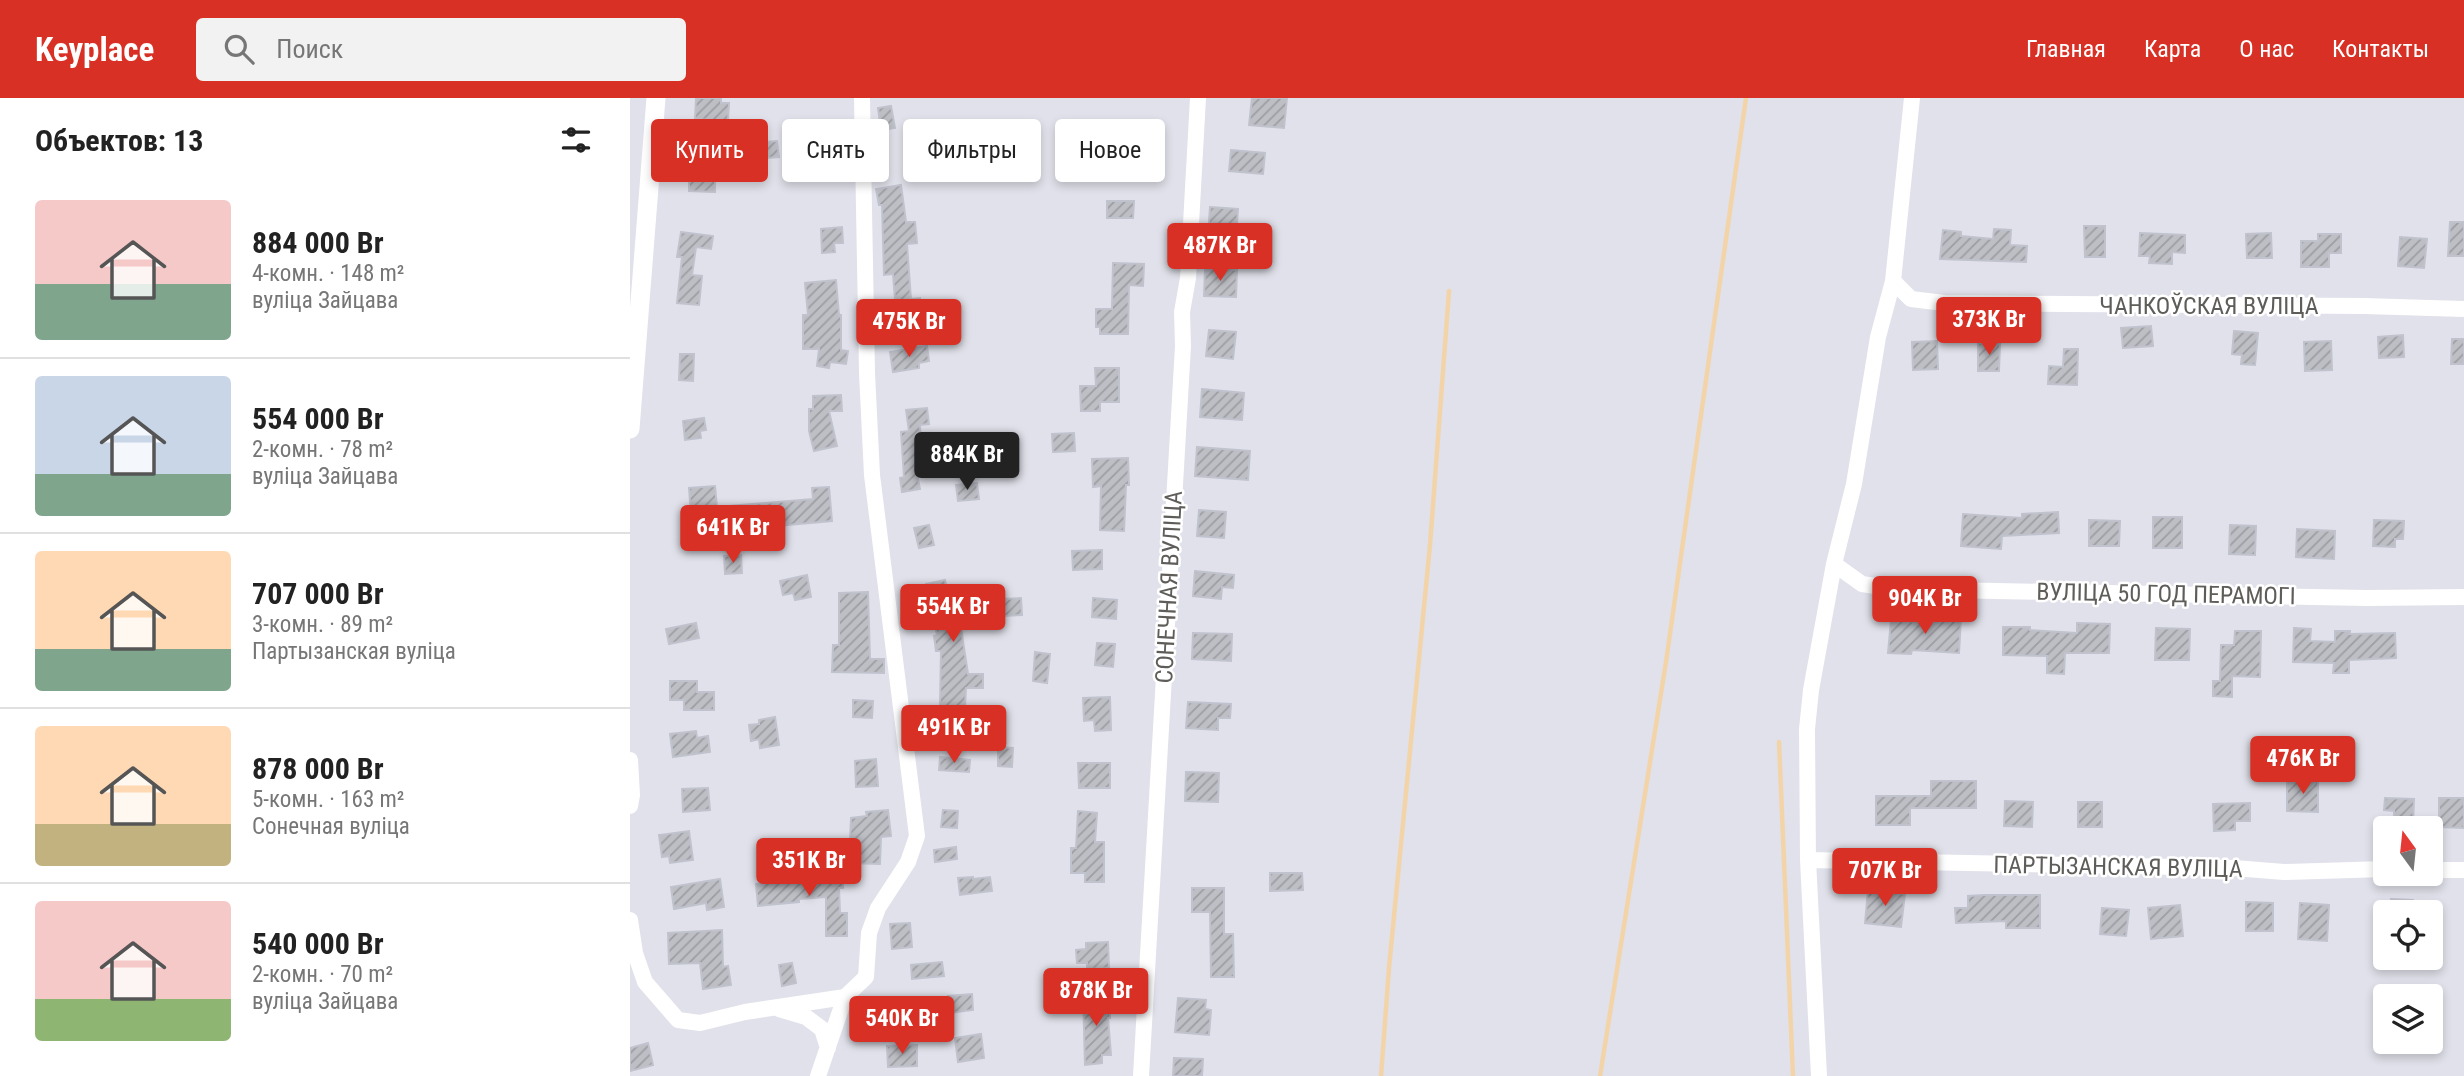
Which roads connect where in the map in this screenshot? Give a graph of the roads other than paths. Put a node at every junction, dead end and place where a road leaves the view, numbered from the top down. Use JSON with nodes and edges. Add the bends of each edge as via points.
{"nodes":[{"id":1,"x":656,"y":98,"type":"edge"},
{"id":2,"x":862,"y":98,"type":"edge"},
{"id":3,"x":1198,"y":98,"type":"edge"},
{"id":4,"x":1912,"y":98,"type":"edge"},
{"id":5,"x":1893,"y":281,"type":"junction"},
{"id":6,"x":2464,"y":309,"type":"edge"},
{"id":7,"x":630,"y":429,"type":"edge"},
{"id":8,"x":1834,"y":564,"type":"junction"},
{"id":9,"x":2464,"y":597,"type":"edge"},
{"id":10,"x":630,"y":760,"type":"edge"},
{"id":11,"x":630,"y":806,"type":"edge"},
{"id":12,"x":1808,"y":860,"type":"junction"},
{"id":13,"x":2373,"y":869,"type":"edge"},
{"id":14,"x":2443,"y":870,"type":"edge"},
{"id":15,"x":2464,"y":870,"type":"edge"},
{"id":16,"x":630,"y":920,"type":"edge"},
{"id":17,"x":845,"y":997,"type":"junction"},
{"id":18,"x":775,"y":1007,"type":"junction"},
{"id":19,"x":828,"y":1048,"type":"junction"},
{"id":20,"x":818,"y":1076,"type":"edge"},
{"id":21,"x":1140,"y":1076,"type":"edge"},
{"id":22,"x":1819,"y":1076,"type":"edge"}],
"edges":[{"from":1,"to":7,"type":"street"},
{"from":2,"to":17,"type":"street","via":[[872,475],[917,836],[908,862],[878,908],[869,933],[866,977]]},
{"from":3,"to":21,"type":"street","name":"СОНЕЧНАЯ ВУЛІЦА"},
{"from":4,"to":5,"type":"street"},
{"from":5,"to":6,"type":"street","name":"ЧАНКОЎСКАЯ ВУЛІЦА","via":[[1911,299],[1944,303]]},
{"from":5,"to":8,"type":"street"},
{"from":8,"to":9,"type":"street","name":"ВУЛІЦА 50 ГОД ПЕРАМОГІ","via":[[1862,584],[1896,589]]},
{"from":8,"to":12,"type":"street","via":[[1807,729]]},
{"from":10,"to":11,"type":"street"},
{"from":12,"to":13,"type":"street","name":"ПАРТЫЗАНСКАЯ ВУЛІЦА","via":[[2284,872]]},
{"from":12,"to":22,"type":"street"},
{"from":14,"to":15,"type":"street"},
{"from":16,"to":18,"type":"street","via":[[645,982],[678,1020],[700,1023]]},
{"from":17,"to":18,"type":"street"},
{"from":17,"to":19,"type":"street"},
{"from":18,"to":19,"type":"street","via":[[806,1017],[822,1029]]},
{"from":19,"to":20,"type":"street"}]}
